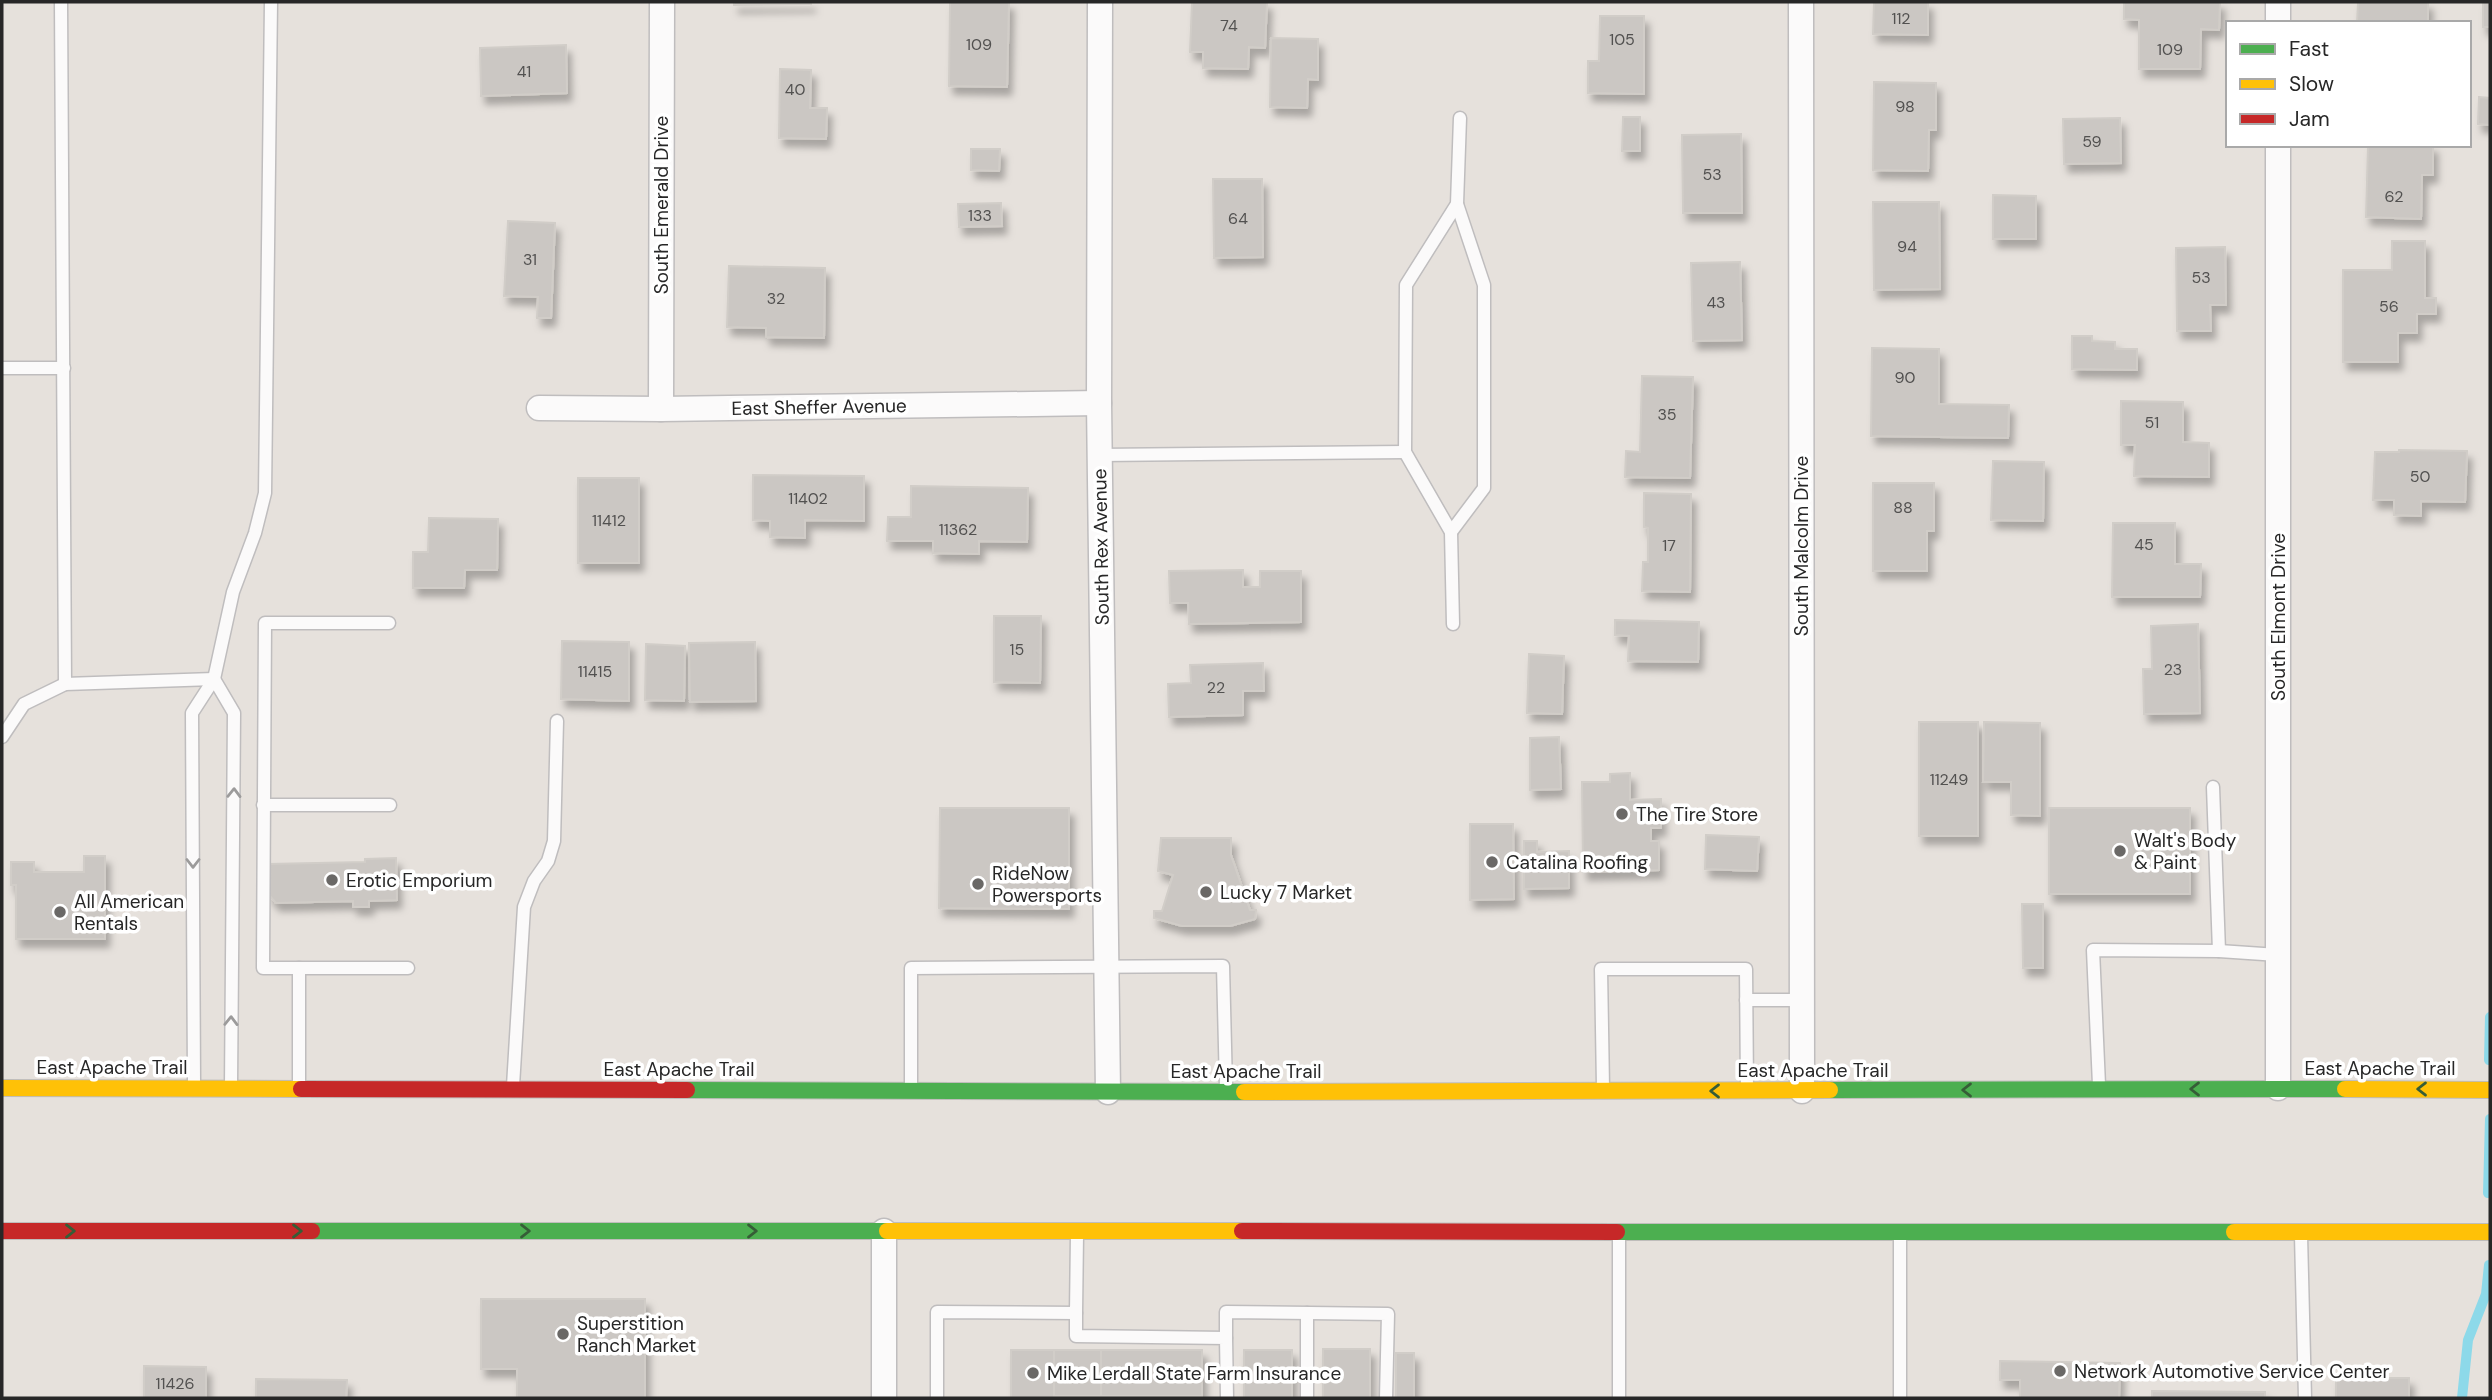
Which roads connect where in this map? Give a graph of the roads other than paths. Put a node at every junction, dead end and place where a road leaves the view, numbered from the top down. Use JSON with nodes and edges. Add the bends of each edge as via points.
{"nodes":[{"id":1,"x":61,"y":2,"type":"edge"},
{"id":2,"x":271,"y":2,"type":"edge"},
{"id":3,"x":662,"y":2,"type":"edge"},
{"id":4,"x":1100,"y":2,"type":"edge"},
{"id":5,"x":1801,"y":2,"type":"edge"},
{"id":6,"x":2278,"y":2,"type":"edge"},
{"id":7,"x":2278,"y":21,"type":"edge"},
{"id":8,"x":1460,"y":118,"type":"dead end"},
{"id":9,"x":2278,"y":147,"type":"edge"},
{"id":10,"x":1457,"y":204,"type":"junction"},
{"id":11,"x":2,"y":368,"type":"edge"},
{"id":12,"x":64,"y":368,"type":"junction"},
{"id":13,"x":1099,"y":403,"type":"junction"},
{"id":14,"x":539,"y":408,"type":"dead end"},
{"id":15,"x":661,"y":409,"type":"junction"},
{"id":16,"x":1405,"y":452,"type":"junction"},
{"id":17,"x":1100,"y":455,"type":"junction"},
{"id":18,"x":1451,"y":532,"type":"junction"},
{"id":19,"x":389,"y":623,"type":"dead end"},
{"id":20,"x":1453,"y":625,"type":"dead end"},
{"id":21,"x":214,"y":679,"type":"junction"},
{"id":22,"x":65,"y":684,"type":"junction"},
{"id":23,"x":556,"y":721,"type":"dead end"},
{"id":24,"x":2,"y":737,"type":"edge"},
{"id":25,"x":2213,"y":787,"type":"dead end"},
{"id":26,"x":390,"y":805,"type":"dead end"},
{"id":27,"x":263,"y":806,"type":"junction"},
{"id":28,"x":2219,"y":951,"type":"junction"},
{"id":29,"x":2278,"y":955,"type":"junction"},
{"id":30,"x":299,"y":968,"type":"junction"},
{"id":31,"x":408,"y":968,"type":"dead end"},
{"id":32,"x":1106,"y":968,"type":"junction"},
{"id":33,"x":1746,"y":1000,"type":"junction"},
{"id":34,"x":1801,"y":1000,"type":"junction"},
{"id":35,"x":2,"y":1088,"type":"edge"},
{"id":36,"x":194,"y":1088,"type":"junction"},
{"id":37,"x":2278,"y":1088,"type":"junction"},
{"id":38,"x":231,"y":1089,"type":"junction"},
{"id":39,"x":299,"y":1089,"type":"junction"},
{"id":40,"x":2099,"y":1089,"type":"junction"},
{"id":41,"x":513,"y":1090,"type":"junction"},
{"id":42,"x":2490,"y":1090,"type":"edge"},
{"id":43,"x":911,"y":1091,"type":"junction"},
{"id":44,"x":1603,"y":1091,"type":"junction"},
{"id":45,"x":1747,"y":1091,"type":"junction"},
{"id":46,"x":1802,"y":1091,"type":"junction"},
{"id":47,"x":1108,"y":1092,"type":"junction"},
{"id":48,"x":1226,"y":1092,"type":"junction"},
{"id":49,"x":2,"y":1231,"type":"edge"},
{"id":50,"x":884,"y":1231,"type":"junction"},
{"id":51,"x":1077,"y":1231,"type":"junction"},
{"id":52,"x":1619,"y":1231,"type":"junction"},
{"id":53,"x":1900,"y":1231,"type":"junction"},
{"id":54,"x":2301,"y":1231,"type":"junction"},
{"id":55,"x":2490,"y":1232,"type":"edge"},
{"id":56,"x":1076,"y":1313,"type":"junction"},
{"id":57,"x":1307,"y":1313,"type":"junction"},
{"id":58,"x":1226,"y":1338,"type":"junction"},
{"id":59,"x":884,"y":1398,"type":"edge"},
{"id":60,"x":937,"y":1398,"type":"edge"},
{"id":61,"x":1227,"y":1398,"type":"edge"},
{"id":62,"x":1307,"y":1398,"type":"edge"},
{"id":63,"x":1386,"y":1398,"type":"edge"},
{"id":64,"x":1619,"y":1398,"type":"edge"},
{"id":65,"x":1900,"y":1398,"type":"edge"},
{"id":66,"x":2305,"y":1398,"type":"edge"}],
"edges":[{"from":1,"to":12,"type":"lane"},
{"from":2,"to":21,"type":"lane","via":[[265,493],[233,592]]},
{"from":3,"to":15,"type":"street","name":"South Emerald Drive"},
{"from":4,"to":13,"type":"street","name":"South Rex Avenue"},
{"from":5,"to":34,"type":"street","name":"South Malcolm Drive"},
{"from":6,"to":7,"type":"street"},
{"from":8,"to":10,"type":"lane"},
{"from":9,"to":29,"type":"street","name":"South Elmont Drive"},
{"from":10,"to":16,"type":"lane","via":[[1406,285]]},
{"from":10,"to":18,"type":"lane","via":[[1484,285],[1484,488]]},
{"from":11,"to":12,"type":"lane"},
{"from":12,"to":22,"type":"lane"},
{"from":13,"to":15,"type":"street","name":"East Sheffer Avenue"},
{"from":13,"to":17,"type":"street","name":"South Rex Avenue"},
{"from":14,"to":15,"type":"street","name":"East Sheffer Avenue"},
{"from":16,"to":17,"type":"lane"},
{"from":16,"to":18,"type":"lane"},
{"from":17,"to":32,"type":"street","name":"South Rex Avenue"},
{"from":18,"to":20,"type":"lane"},
{"from":19,"to":27,"type":"lane","via":[[265,623]]},
{"from":21,"to":22,"type":"lane"},
{"from":21,"to":36,"type":"lane","one_way":true,"via":[[192,713]]},
{"from":38,"to":21,"type":"lane","one_way":true,"via":[[234,713]]},
{"from":22,"to":24,"type":"lane","via":[[24,704]]},
{"from":23,"to":41,"type":"lane","via":[[554,841],[524,907]]},
{"from":25,"to":28,"type":"lane"},
{"from":26,"to":27,"type":"lane"},
{"from":27,"to":30,"type":"lane","via":[[262,968]]},
{"from":28,"to":29,"type":"lane"},
{"from":28,"to":40,"type":"lane","via":[[2093,950]]},
{"from":29,"to":37,"type":"street","name":"South Elmont Drive"},
{"from":30,"to":31,"type":"lane"},
{"from":30,"to":39,"type":"lane"},
{"from":32,"to":43,"type":"lane","via":[[911,968]]},
{"from":32,"to":47,"type":"street","name":"South Rex Avenue"},
{"from":32,"to":48,"type":"lane","via":[[1223,966]]},
{"from":33,"to":34,"type":"lane"},
{"from":33,"to":44,"type":"lane","via":[[1745,969],[1601,969]]},
{"from":33,"to":45,"type":"lane"},
{"from":34,"to":46,"type":"street","name":"South Malcolm Drive"},
{"from":35,"to":36,"type":"main road","name":"East Apache Trail"},
{"from":36,"to":38,"type":"main road","name":"East Apache Trail"},
{"from":37,"to":40,"type":"main road","name":"East Apache Trail","one_way":true},
{"from":42,"to":37,"type":"main road","name":"East Apache Trail","one_way":true},
{"from":38,"to":39,"type":"main road","name":"East Apache Trail"},
{"from":39,"to":41,"type":"main road","name":"East Apache Trail"},
{"from":40,"to":46,"type":"main road","name":"East Apache Trail","one_way":true},
{"from":41,"to":43,"type":"main road","name":"East Apache Trail"},
{"from":43,"to":47,"type":"main road","name":"East Apache Trail"},
{"from":45,"to":44,"type":"main road","name":"East Apache Trail","one_way":true},
{"from":44,"to":48,"type":"main road","name":"East Apache Trail"},
{"from":45,"to":46,"type":"main road","name":"East Apache Trail"},
{"from":47,"to":48,"type":"main road","name":"East Apache Trail"},
{"from":49,"to":50,"type":"main road","one_way":true},
{"from":50,"to":51,"type":"main road"},
{"from":50,"to":59,"type":"street"},
{"from":51,"to":52,"type":"main road"},
{"from":51,"to":56,"type":"lane"},
{"from":52,"to":53,"type":"main road"},
{"from":52,"to":64,"type":"lane"},
{"from":53,"to":54,"type":"main road"},
{"from":53,"to":65,"type":"lane"},
{"from":54,"to":55,"type":"main road"},
{"from":54,"to":66,"type":"lane"},
{"from":56,"to":58,"type":"lane","via":[[1076,1336]]},
{"from":56,"to":60,"type":"lane","via":[[937,1312]]},
{"from":57,"to":58,"type":"lane","via":[[1226,1312]]},
{"from":57,"to":62,"type":"lane"},
{"from":57,"to":63,"type":"lane","via":[[1388,1314]]},
{"from":58,"to":61,"type":"lane"}]}
